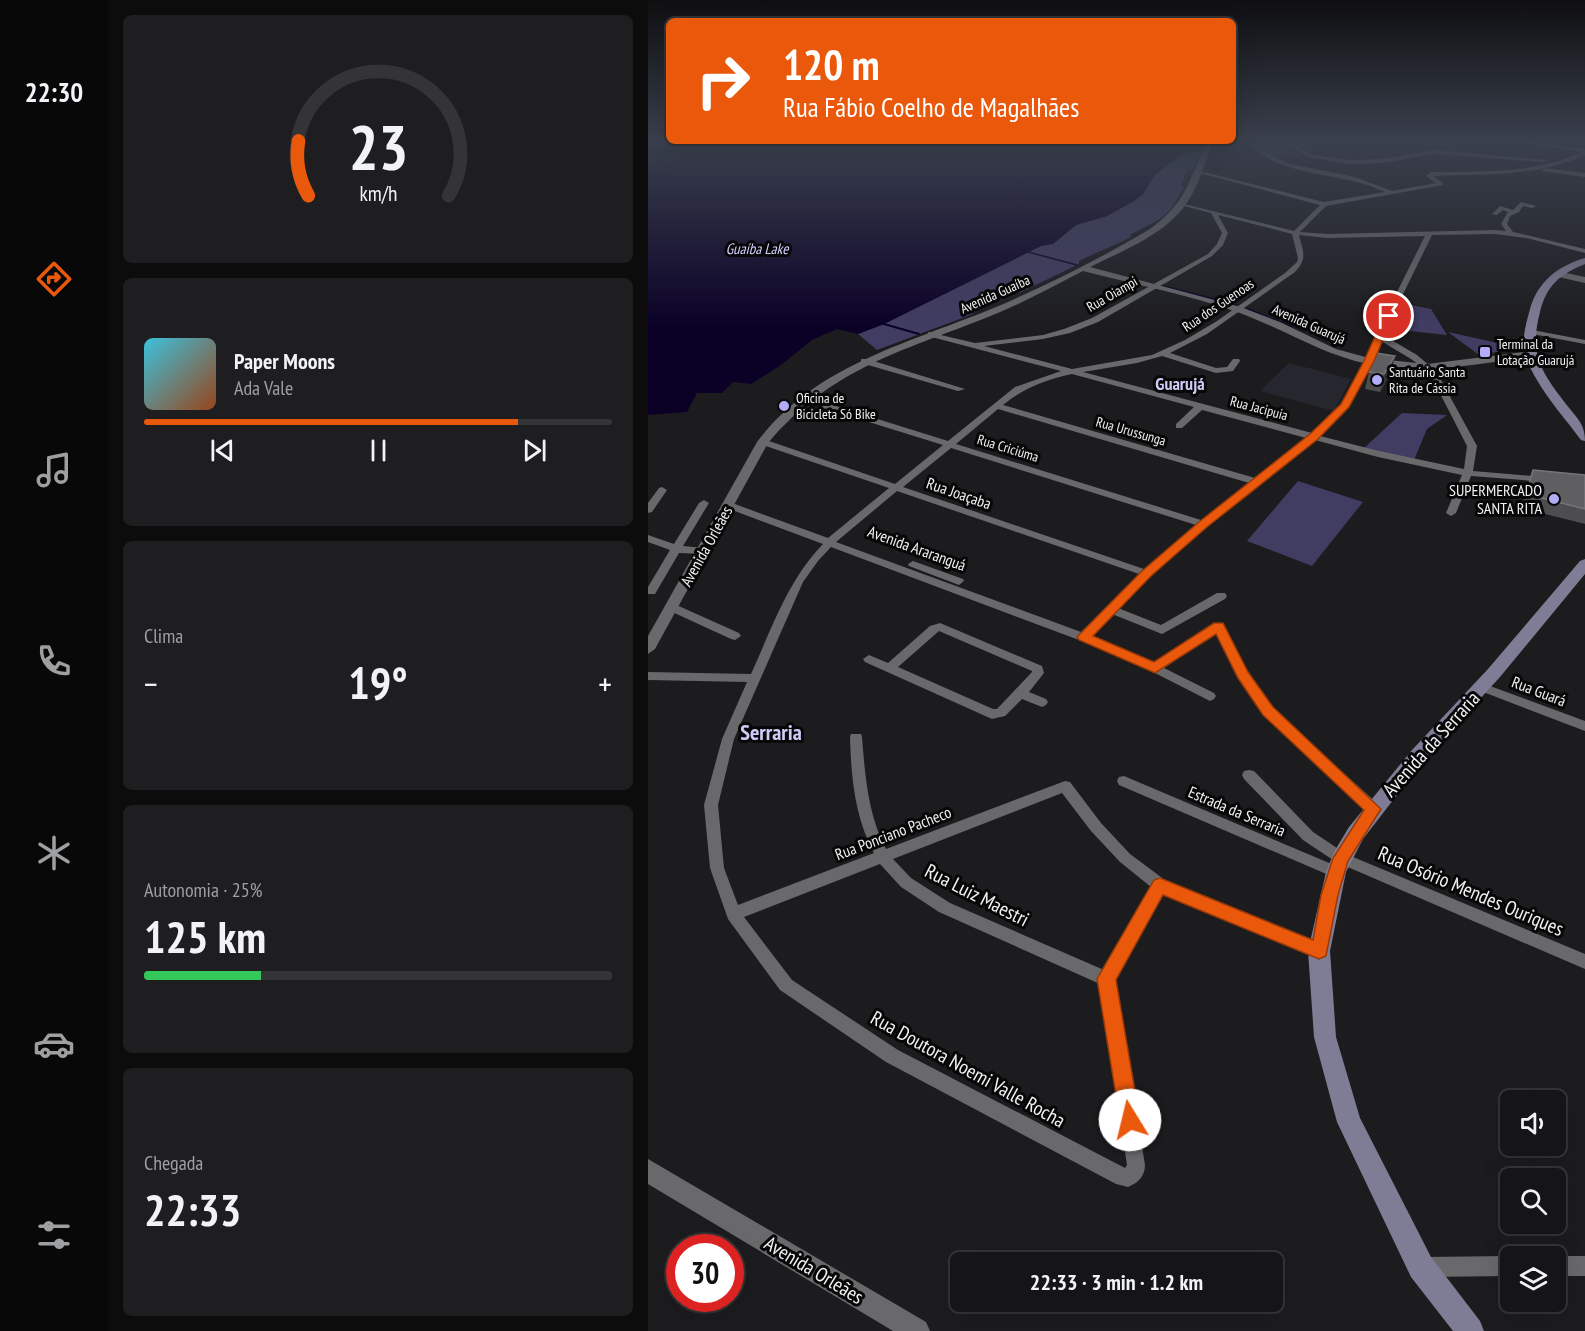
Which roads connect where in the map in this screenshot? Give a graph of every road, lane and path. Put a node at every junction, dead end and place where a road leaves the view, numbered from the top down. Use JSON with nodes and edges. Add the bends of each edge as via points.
{"nodes":[{"id":1,"x":1321,"y":203,"type":"edge"},
{"id":2,"x":1329,"y":203,"type":"edge"},
{"id":3,"x":1182,"y":204,"type":"joint"},
{"id":4,"x":1324,"y":204,"type":"junction"},
{"id":5,"x":1533,"y":206,"type":"dead end"},
{"id":6,"x":1511,"y":212,"type":"junction"},
{"id":7,"x":1214,"y":213,"type":"junction"},
{"id":8,"x":1495,"y":214,"type":"dead end"},
{"id":9,"x":1295,"y":233,"type":"junction"},
{"id":10,"x":1429,"y":234,"type":"junction"},
{"id":11,"x":1511,"y":234,"type":"junction"},
{"id":12,"x":1577,"y":243,"type":"dead end"},
{"id":13,"x":1569,"y":247,"type":"junction"},
{"id":14,"x":1585,"y":251,"type":"edge"},
{"id":15,"x":1585,"y":261,"type":"edge"},
{"id":16,"x":1085,"y":267,"type":"junction"},
{"id":17,"x":1561,"y":271,"type":"junction"},
{"id":18,"x":1585,"y":279,"type":"edge"},
{"id":19,"x":1156,"y":285,"type":"junction"},
{"id":20,"x":1241,"y":307,"type":"junction"},
{"id":21,"x":1530,"y":331,"type":"junction"},
{"id":22,"x":931,"y":334,"type":"junction"},
{"id":23,"x":1379,"y":336,"type":"junction"},
{"id":24,"x":1585,"y":342,"type":"edge"},
{"id":25,"x":972,"y":345,"type":"junction"},
{"id":26,"x":1530,"y":352,"type":"junction"},
{"id":27,"x":1161,"y":353,"type":"junction"},
{"id":28,"x":1370,"y":359,"type":"junction"},
{"id":29,"x":864,"y":361,"type":"junction"},
{"id":30,"x":1236,"y":361,"type":"dead end"},
{"id":31,"x":1424,"y":364,"type":"junction"},
{"id":32,"x":1072,"y":372,"type":"junction"},
{"id":33,"x":961,"y":389,"type":"dead end"},
{"id":34,"x":804,"y":399,"type":"junction"},
{"id":35,"x":997,"y":406,"type":"junction"},
{"id":36,"x":1201,"y":406,"type":"junction"},
{"id":37,"x":1179,"y":426,"type":"dead end"},
{"id":38,"x":1314,"y":436,"type":"junction"},
{"id":39,"x":1585,"y":437,"type":"edge"},
{"id":40,"x":763,"y":442,"type":"junction"},
{"id":41,"x":950,"y":445,"type":"junction"},
{"id":42,"x":1468,"y":473,"type":"junction"},
{"id":43,"x":1553,"y":480,"type":"edge"},
{"id":44,"x":1257,"y":483,"type":"junction"},
{"id":45,"x":896,"y":488,"type":"junction"},
{"id":46,"x":662,"y":490,"type":"dead end"},
{"id":47,"x":730,"y":501,"type":"junction"},
{"id":48,"x":704,"y":503,"type":"dead end"},
{"id":49,"x":648,"y":510,"type":"edge"},
{"id":50,"x":1451,"y":513,"type":"dead end"},
{"id":51,"x":1203,"y":524,"type":"junction"},
{"id":52,"x":648,"y":538,"type":"edge"},
{"id":53,"x":833,"y":539,"type":"junction"},
{"id":54,"x":676,"y":549,"type":"junction"},
{"id":55,"x":704,"y":551,"type":"junction"},
{"id":56,"x":1585,"y":557,"type":"edge"},
{"id":57,"x":1582,"y":571,"type":"edge"},
{"id":58,"x":1146,"y":573,"type":"junction"},
{"id":59,"x":651,"y":591,"type":"dead end"},
{"id":60,"x":1221,"y":596,"type":"dead end"},
{"id":61,"x":672,"y":607,"type":"junction"},
{"id":62,"x":1110,"y":609,"type":"junction"},
{"id":63,"x":1086,"y":634,"type":"junction"},
{"id":64,"x":735,"y":636,"type":"dead end"},
{"id":65,"x":648,"y":649,"type":"edge"},
{"id":66,"x":869,"y":659,"type":"dead end"},
{"id":67,"x":890,"y":668,"type":"junction"},
{"id":68,"x":1155,"y":668,"type":"junction"},
{"id":69,"x":648,"y":676,"type":"edge"},
{"id":70,"x":754,"y":678,"type":"junction"},
{"id":71,"x":1482,"y":687,"type":"junction"},
{"id":72,"x":1020,"y":693,"type":"junction"},
{"id":73,"x":1210,"y":696,"type":"dead end"},
{"id":74,"x":1042,"y":702,"type":"dead end"},
{"id":75,"x":1585,"y":726,"type":"edge"},
{"id":76,"x":856,"y":737,"type":"dead end"},
{"id":77,"x":1249,"y":774,"type":"dead end"},
{"id":78,"x":1124,"y":781,"type":"dead end"},
{"id":79,"x":1374,"y":809,"type":"junction"},
{"id":80,"x":884,"y":856,"type":"junction"},
{"id":81,"x":1338,"y":865,"type":"junction"},
{"id":82,"x":1160,"y":885,"type":"junction"},
{"id":83,"x":733,"y":914,"type":"junction"},
{"id":84,"x":1319,"y":951,"type":"junction"},
{"id":85,"x":1585,"y":962,"type":"edge"},
{"id":86,"x":1107,"y":979,"type":"junction"},
{"id":87,"x":648,"y":1171,"type":"edge"},
{"id":88,"x":1500,"y":1266,"type":"edge"},
{"id":89,"x":1566,"y":1266,"type":"edge"},
{"id":90,"x":1585,"y":1266,"type":"edge"},
{"id":91,"x":1421,"y":1267,"type":"junction"},
{"id":92,"x":1462,"y":1325,"type":"edge"},
{"id":93,"x":917,"y":1331,"type":"edge"}],
"edges":[{"from":1,"to":4,"type":"street"},
{"from":2,"to":4,"type":"street"},
{"from":3,"to":7,"type":"street"},
{"from":3,"to":16,"type":"street","name":"Avenida Guaíba","via":[[1157,227]]},
{"from":4,"to":9,"type":"street"},
{"from":5,"to":6,"type":"street","via":[[1521,204]]},
{"from":6,"to":8,"type":"street","via":[[1502,207]]},
{"from":6,"to":11,"type":"street","via":[[1504,224]]},
{"from":7,"to":9,"type":"street"},
{"from":7,"to":19,"type":"street","name":"Rua Oiampi","via":[[1224,234],[1220,245],[1210,255]]},
{"from":9,"to":10,"type":"street"},
{"from":9,"to":20,"type":"street","name":"Rua dos Guenoas","via":[[1300,262]]},
{"from":10,"to":11,"type":"street"},
{"from":10,"to":23,"type":"street"},
{"from":11,"to":13,"type":"street"},
{"from":12,"to":13,"type":"street"},
{"from":13,"to":14,"type":"street"},
{"from":15,"to":17,"type":"main road"},
{"from":16,"to":19,"type":"street","name":"Avenida Guarujá"},
{"from":16,"to":22,"type":"street","name":"Avenida Guaíba","via":[[987,314]]},
{"from":17,"to":18,"type":"street"},
{"from":17,"to":21,"type":"main road","via":[[1543,286]]},
{"from":19,"to":20,"type":"street","name":"Avenida Guarujá"},
{"from":19,"to":25,"type":"street","name":"Rua Oiampi","via":[[1067,332]]},
{"from":20,"to":27,"type":"street","name":"Rua dos Guenoas","via":[[1190,342]]},
{"from":20,"to":28,"type":"street","name":"Avenida Guarujá","via":[[1288,322]]},
{"from":21,"to":24,"type":"street"},
{"from":21,"to":26,"type":"main road"},
{"from":22,"to":25,"type":"street","name":"Rua Jacipuia"},
{"from":22,"to":29,"type":"street","name":"Avenida Guaíba"},
{"from":23,"to":28,"type":"street"},
{"from":23,"to":31,"type":"street"},
{"from":25,"to":32,"type":"street","name":"Rua Jacipuia"},
{"from":26,"to":31,"type":"street","name":"Avenida Guarujá"},
{"from":26,"to":39,"type":"main road","via":[[1549,388]]},
{"from":27,"to":30,"type":"street","via":[[1216,371],[1230,369]]},
{"from":27,"to":32,"type":"street","name":"Rua dos Guenoas"},
{"from":28,"to":31,"type":"street","name":"Avenida Guarujá"},
{"from":28,"to":38,"type":"street","via":[[1345,405]]},
{"from":29,"to":33,"type":"street"},
{"from":29,"to":34,"type":"street","name":"Avenida Guaíba"},
{"from":31,"to":42,"type":"street","via":[[1432,371],[1472,446]]},
{"from":32,"to":35,"type":"street","name":"Rua dos Guenoas","via":[[1036,380]]},
{"from":32,"to":36,"type":"street","name":"Rua Jacipuia"},
{"from":34,"to":40,"type":"street","name":"Avenida Guaíba","via":[[780,418]]},
{"from":34,"to":41,"type":"street","name":"Rua Criciúma"},
{"from":35,"to":41,"type":"street","name":"Rua dos Guenoas"},
{"from":35,"to":44,"type":"street","name":"Rua Urussunga"},
{"from":36,"to":37,"type":"street"},
{"from":36,"to":38,"type":"street","name":"Rua Jacipuia"},
{"from":38,"to":42,"type":"street","name":"Rua Jacipuia"},
{"from":38,"to":44,"type":"street"},
{"from":40,"to":45,"type":"street","name":"Rua Joaçaba"},
{"from":40,"to":47,"type":"street","name":"Avenida Orleães"},
{"from":41,"to":45,"type":"street","name":"Rua dos Guenoas"},
{"from":41,"to":51,"type":"street","name":"Rua Criciúma"},
{"from":42,"to":43,"type":"street","name":"Rua Jacipuia"},
{"from":42,"to":50,"type":"street"},
{"from":44,"to":51,"type":"street"},
{"from":45,"to":53,"type":"street","name":"Rua dos Guenoas"},
{"from":45,"to":58,"type":"street","name":"Rua Joaçaba"},
{"from":46,"to":49,"type":"street"},
{"from":47,"to":53,"type":"street","name":"Avenida Araranguá"},
{"from":47,"to":55,"type":"street","name":"Avenida Orleães"},
{"from":48,"to":54,"type":"street"},
{"from":51,"to":58,"type":"street"},
{"from":52,"to":54,"type":"street"},
{"from":53,"to":63,"type":"street","name":"Avenida Araranguá"},
{"from":53,"to":70,"type":"street","name":"Rua Doutora Noemi Valle Rocha","via":[[798,582]]},
{"from":54,"to":55,"type":"street"},
{"from":54,"to":59,"type":"street"},
{"from":55,"to":61,"type":"street","name":"Avenida Orleães"},
{"from":56,"to":57,"type":"main road","name":"Avenida da Serraria"},
{"from":57,"to":71,"type":"main road","name":"Avenida da Serraria"},
{"from":58,"to":62,"type":"street"},
{"from":60,"to":62,"type":"street","via":[[1162,630]]},
{"from":61,"to":64,"type":"street"},
{"from":61,"to":65,"type":"street","name":"Avenida Orleães"},
{"from":62,"to":63,"type":"street"},
{"from":63,"to":68,"type":"street","name":"Avenida Araranguá"},
{"from":66,"to":67,"type":"street"},
{"from":67,"to":72,"type":"street","via":[[996,715]]},
{"from":67,"to":72,"type":"street","via":[[934,628],[940,627],[1038,669]]},
{"from":68,"to":73,"type":"street","name":"Avenida Araranguá"},
{"from":68,"to":79,"type":"street","via":[[1218,626],[1268,711]]},
{"from":69,"to":70,"type":"street"},
{"from":70,"to":83,"type":"street","name":"Rua Doutora Noemi Valle Rocha","via":[[728,739],[711,805],[717,868]]},
{"from":71,"to":75,"type":"street","name":"Rua Guará"},
{"from":71,"to":79,"type":"main road","name":"Avenida da Serraria"},
{"from":72,"to":74,"type":"street"},
{"from":76,"to":80,"type":"street","name":"Rua Luiz Maestri","via":[[869,826]]},
{"from":77,"to":81,"type":"street"},
{"from":78,"to":81,"type":"street","name":"Estrada da Serraria"},
{"from":79,"to":81,"type":"main road","name":"Avenida da Serraria"},
{"from":80,"to":82,"type":"street","name":"Rua Ponciano Pacheco","via":[[1065,786],[1125,858]]},
{"from":80,"to":83,"type":"street","name":"Rua Ponciano Pacheco"},
{"from":80,"to":86,"type":"street","name":"Rua Luiz Maestri","via":[[916,890],[965,917]]},
{"from":81,"to":84,"type":"main road","name":"Avenida da Serraria"},
{"from":81,"to":85,"type":"street","name":"Rua Osório Mendes Ouriques"},
{"from":82,"to":84,"type":"street"},
{"from":82,"to":86,"type":"street"},
{"from":83,"to":86,"type":"street","name":"Rua Doutora Noemi Valle Rocha","via":[[786,985],[892,1056],[1128,1178],[1136,1165]]},
{"from":84,"to":91,"type":"main road","name":"Avenida da Serraria","via":[[1325,1037],[1350,1122]]},
{"from":87,"to":93,"type":"street","name":"Avenida Orleães"},
{"from":88,"to":91,"type":"street"},
{"from":89,"to":90,"type":"street"},
{"from":91,"to":92,"type":"main road","name":"Avenida da Serraria"}]}
